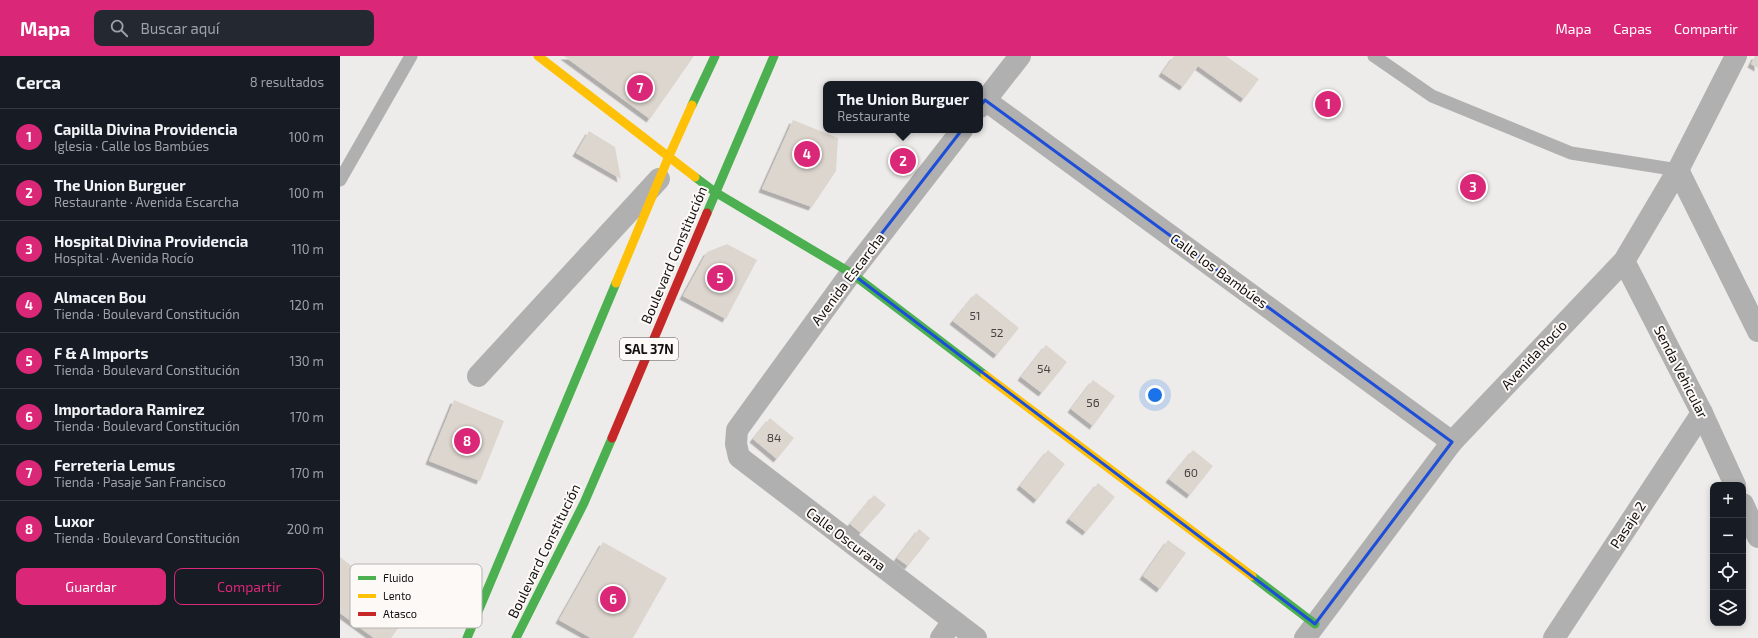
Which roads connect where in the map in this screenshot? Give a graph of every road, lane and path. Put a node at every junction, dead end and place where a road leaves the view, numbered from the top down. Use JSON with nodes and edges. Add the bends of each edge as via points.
{"nodes":[{"id":1,"x":411,"y":56,"type":"edge"},
{"id":2,"x":538,"y":56,"type":"edge"},
{"id":3,"x":715,"y":56,"type":"edge"},
{"id":4,"x":774,"y":56,"type":"edge"},
{"id":5,"x":1020,"y":56,"type":"edge"},
{"id":6,"x":1374,"y":56,"type":"edge"},
{"id":7,"x":1736,"y":56,"type":"edge"},
{"id":8,"x":983,"y":104,"type":"edge"},
{"id":9,"x":960,"y":133,"type":"edge"},
{"id":10,"x":669,"y":156,"type":"junction"},
{"id":11,"x":1678,"y":170,"type":"junction"},
{"id":12,"x":660,"y":178,"type":"junction"},
{"id":13,"x":340,"y":180,"type":"edge"},
{"id":14,"x":715,"y":192,"type":"junction"},
{"id":15,"x":1624,"y":261,"type":"junction"},
{"id":16,"x":851,"y":273,"type":"junction"},
{"id":17,"x":1758,"y":331,"type":"edge"},
{"id":18,"x":478,"y":376,"type":"dead end"},
{"id":19,"x":1702,"y":412,"type":"junction"},
{"id":20,"x":738,"y":430,"type":"joint"},
{"id":21,"x":1452,"y":442,"type":"junction"},
{"id":22,"x":1734,"y":482,"type":"edge"},
{"id":23,"x":1746,"y":511,"type":"edge"},
{"id":24,"x":1758,"y":537,"type":"edge"},
{"id":25,"x":482,"y":602,"type":"edge"},
{"id":26,"x":471,"y":628,"type":"edge"},
{"id":27,"x":947,"y":630,"type":"edge"},
{"id":28,"x":1310,"y":631,"type":"edge"},
{"id":29,"x":467,"y":638,"type":"edge"},
{"id":30,"x":516,"y":638,"type":"edge"},
{"id":31,"x":976,"y":638,"type":"edge"},
{"id":32,"x":1554,"y":638,"type":"edge"}],
"edges":[{"from":1,"to":13,"type":"lane"},
{"from":2,"to":10,"type":"main road"},
{"from":3,"to":10,"type":"main road"},
{"from":4,"to":14,"type":"main road","name":"Boulevard Constitución","number":"SAL 37N"},
{"from":5,"to":8,"type":"street"},
{"from":6,"to":11,"type":"lane","via":[[1432,96],[1571,153]]},
{"from":7,"to":11,"type":"street","name":"Avenida Rocío"},
{"from":8,"to":21,"type":"street","name":"Calle los Bambúes"},
{"from":9,"to":16,"type":"street","name":"Avenida Escarcha"},
{"from":10,"to":12,"type":"main road"},
{"from":10,"to":14,"type":"main road"},
{"from":11,"to":15,"type":"street","name":"Avenida Rocío"},
{"from":11,"to":17,"type":"street"},
{"from":12,"to":18,"type":"street"},
{"from":12,"to":25,"type":"main road"},
{"from":14,"to":16,"type":"main road"},
{"from":14,"to":30,"type":"main road","name":"Boulevard Constitución","number":"SAL 37N","via":[[584,503]]},
{"from":15,"to":19,"type":"street","name":"Senda Vehicular"},
{"from":15,"to":21,"type":"street","name":"Avenida Rocío"},
{"from":16,"to":20,"type":"street","name":"Avenida Escarcha"},
{"from":16,"to":28,"type":"main road"},
{"from":19,"to":22,"type":"street","name":"Senda Vehicular"},
{"from":19,"to":32,"type":"street","name":"Pasaje 2"},
{"from":20,"to":27,"type":"street","name":"Calle Oscurana","via":[[736,444],[739,457]]},
{"from":21,"to":28,"type":"street","name":"Avenida Rocío"},
{"from":23,"to":24,"type":"street"},
{"from":26,"to":29,"type":"main road"},
{"from":27,"to":31,"type":"street","name":"Calle Oscurana"}]}
